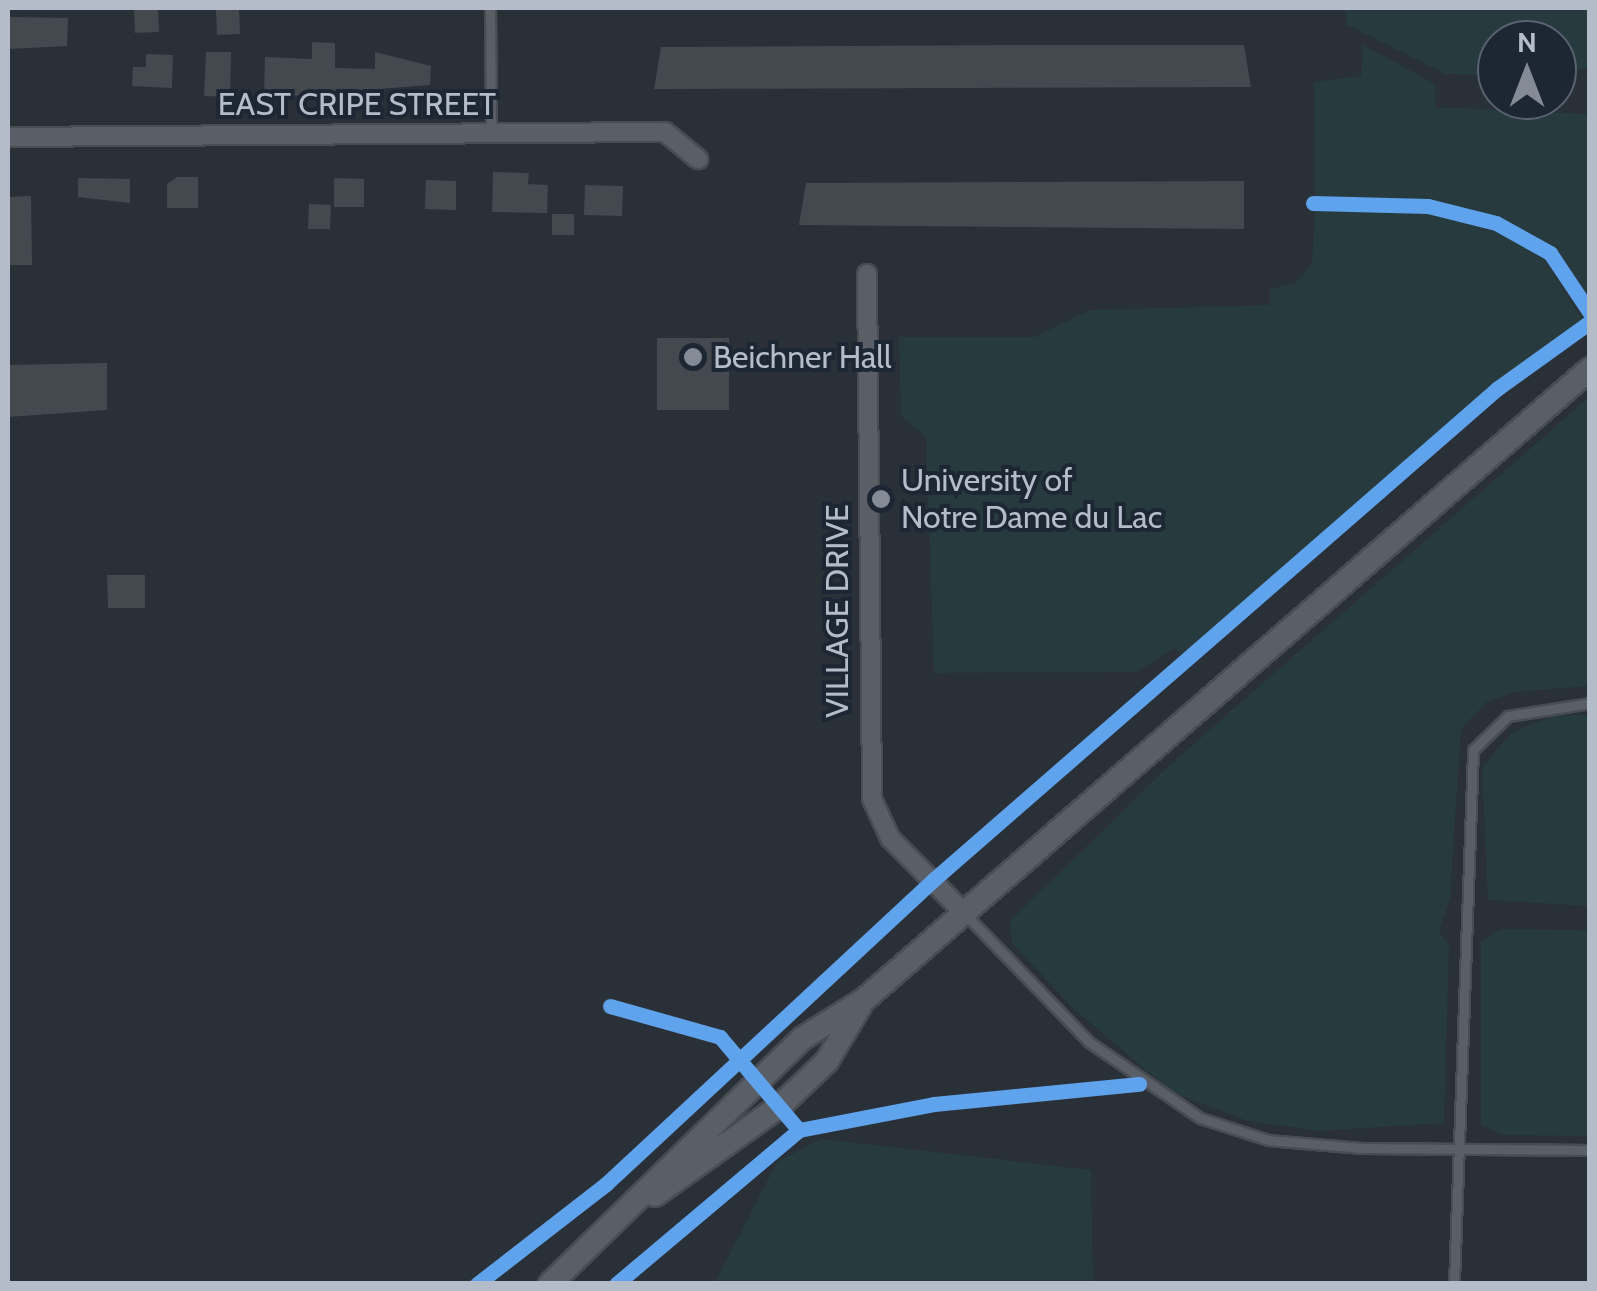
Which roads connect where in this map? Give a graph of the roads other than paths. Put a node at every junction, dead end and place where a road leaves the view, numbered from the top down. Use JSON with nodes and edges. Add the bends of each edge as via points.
{"nodes":[{"id":1,"x":490,"y":8,"type":"edge"},
{"id":2,"x":491,"y":134,"type":"junction"},
{"id":3,"x":8,"y":137,"type":"edge"},
{"id":4,"x":698,"y":159,"type":"dead end"},
{"id":5,"x":866,"y":274,"type":"dead end"},
{"id":6,"x":1590,"y":369,"type":"edge"},
{"id":7,"x":1590,"y":704,"type":"edge"},
{"id":8,"x":965,"y":914,"type":"junction"},
{"id":9,"x":864,"y":999,"type":"junction"},
{"id":10,"x":1462,"y":1147,"type":"junction"},
{"id":11,"x":1590,"y":1150,"type":"edge"},
{"id":12,"x":644,"y":1202,"type":"junction"},
{"id":13,"x":550,"y":1284,"type":"edge"},
{"id":14,"x":1454,"y":1284,"type":"edge"}],
"edges":[{"from":1,"to":2,"type":"lane"},
{"from":2,"to":3,"type":"street","name":"EAST CRIPE STREET"},
{"from":2,"to":4,"type":"street","name":"EAST CRIPE STREET","via":[[664,132]]},
{"from":5,"to":8,"type":"street","name":"VILLAGE DRIVE","via":[[872,798],[890,838]]},
{"from":6,"to":8,"type":"street"},
{"from":7,"to":10,"type":"lane","via":[[1508,716],[1473,750]]},
{"from":8,"to":9,"type":"street"},
{"from":8,"to":10,"type":"lane","via":[[1089,1042],[1200,1118],[1268,1140]]},
{"from":9,"to":12,"type":"street","via":[[759,1078]]},
{"from":9,"to":12,"type":"street","via":[[826,1061],[781,1105],[708,1166]]},
{"from":10,"to":11,"type":"lane"},
{"from":10,"to":14,"type":"lane"},
{"from":12,"to":13,"type":"street"}]}
